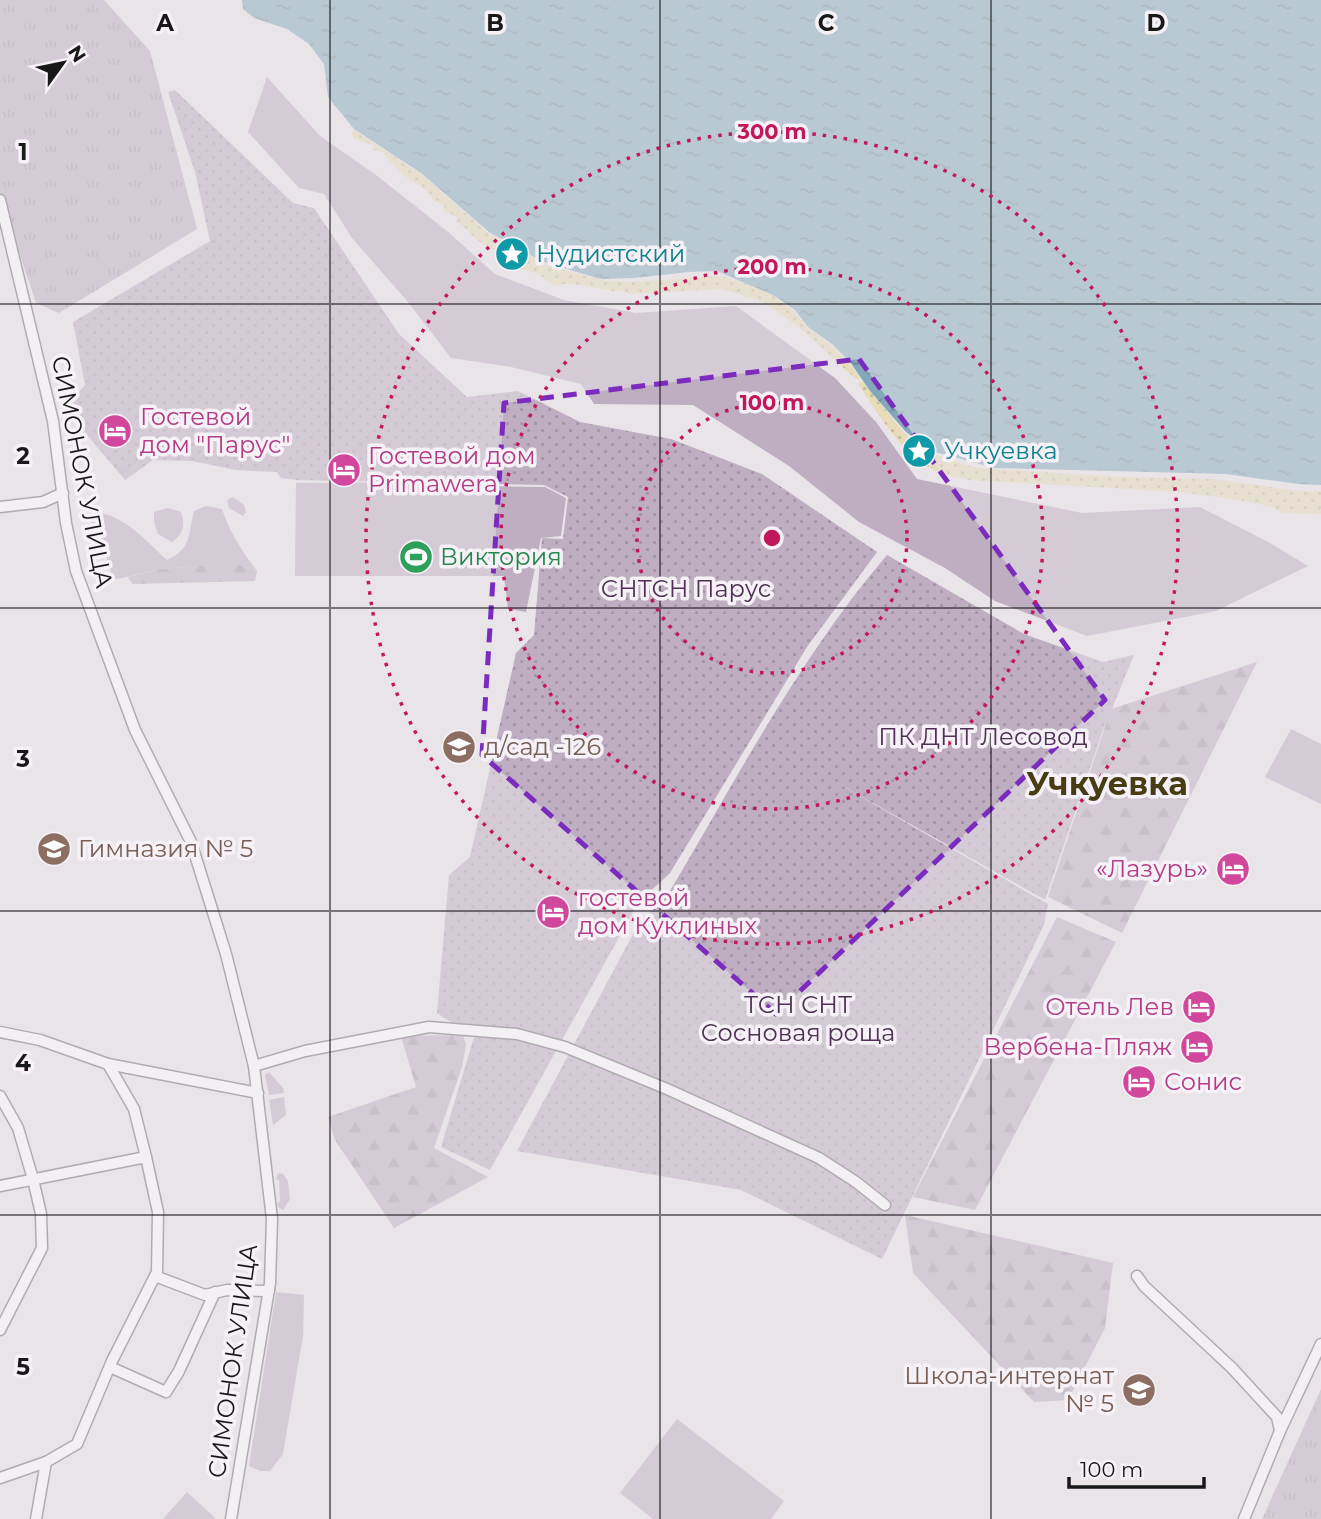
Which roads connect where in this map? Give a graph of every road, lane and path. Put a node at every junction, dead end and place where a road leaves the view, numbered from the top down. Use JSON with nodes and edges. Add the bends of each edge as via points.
{"nodes":[{"id":1,"x":0,"y":200,"type":"edge"},
{"id":2,"x":63,"y":493,"type":"junction"},
{"id":3,"x":0,"y":507,"type":"edge"},
{"id":4,"x":0,"y":1032,"type":"edge"},
{"id":5,"x":108,"y":1064,"type":"junction"},
{"id":6,"x":254,"y":1066,"type":"junction"},
{"id":7,"x":258,"y":1093,"type":"junction"},
{"id":8,"x":0,"y":1096,"type":"edge"},
{"id":9,"x":146,"y":1157,"type":"junction"},
{"id":10,"x":33,"y":1179,"type":"junction"},
{"id":11,"x":0,"y":1186,"type":"edge"},
{"id":12,"x":885,"y":1205,"type":"dead end"},
{"id":13,"x":155,"y":1276,"type":"junction"},
{"id":14,"x":1137,"y":1276,"type":"dead end"},
{"id":15,"x":269,"y":1291,"type":"junction"},
{"id":16,"x":215,"y":1292,"type":"junction"},
{"id":17,"x":0,"y":1330,"type":"edge"},
{"id":18,"x":1321,"y":1344,"type":"edge"},
{"id":19,"x":110,"y":1367,"type":"junction"},
{"id":20,"x":1280,"y":1431,"type":"junction"},
{"id":21,"x":46,"y":1462,"type":"junction"},
{"id":22,"x":0,"y":1478,"type":"edge"},
{"id":23,"x":36,"y":1519,"type":"edge"},
{"id":24,"x":231,"y":1519,"type":"edge"},
{"id":25,"x":1244,"y":1519,"type":"edge"}],
"edges":[{"from":1,"to":2,"type":"street","name":"СИМОНОК УЛИЦА","via":[[53,421]]},
{"from":2,"to":3,"type":"street","via":[[43,502]]},
{"from":2,"to":6,"type":"street","name":"СИМОНОК УЛИЦА","via":[[76,571],[135,730],[191,842]]},
{"from":4,"to":5,"type":"street","via":[[40,1040]]},
{"from":5,"to":7,"type":"street"},
{"from":5,"to":9,"type":"street","via":[[134,1109]]},
{"from":6,"to":7,"type":"street","name":"СИМОНОК УЛИЦА"},
{"from":6,"to":12,"type":"street","via":[[305,1051],[429,1027],[517,1034],[565,1047],[819,1158]]},
{"from":7,"to":15,"type":"street","name":"СИМОНОК УЛИЦА","via":[[272,1219]]},
{"from":8,"to":10,"type":"street","via":[[18,1128]]},
{"from":9,"to":10,"type":"street"},
{"from":9,"to":13,"type":"street","via":[[158,1212]]},
{"from":10,"to":11,"type":"street"},
{"from":10,"to":17,"type":"street","via":[[42,1248]]},
{"from":13,"to":16,"type":"street","via":[[205,1294]]},
{"from":13,"to":19,"type":"street"},
{"from":14,"to":20,"type":"street","via":[[1277,1417]]},
{"from":15,"to":16,"type":"street"},
{"from":15,"to":24,"type":"street","name":"СИМОНОК УЛИЦА"},
{"from":16,"to":19,"type":"street","via":[[166,1392]]},
{"from":18,"to":20,"type":"street"},
{"from":19,"to":21,"type":"street","via":[[77,1444]]},
{"from":20,"to":25,"type":"street"},
{"from":21,"to":22,"type":"street"},
{"from":21,"to":23,"type":"street"}]}
